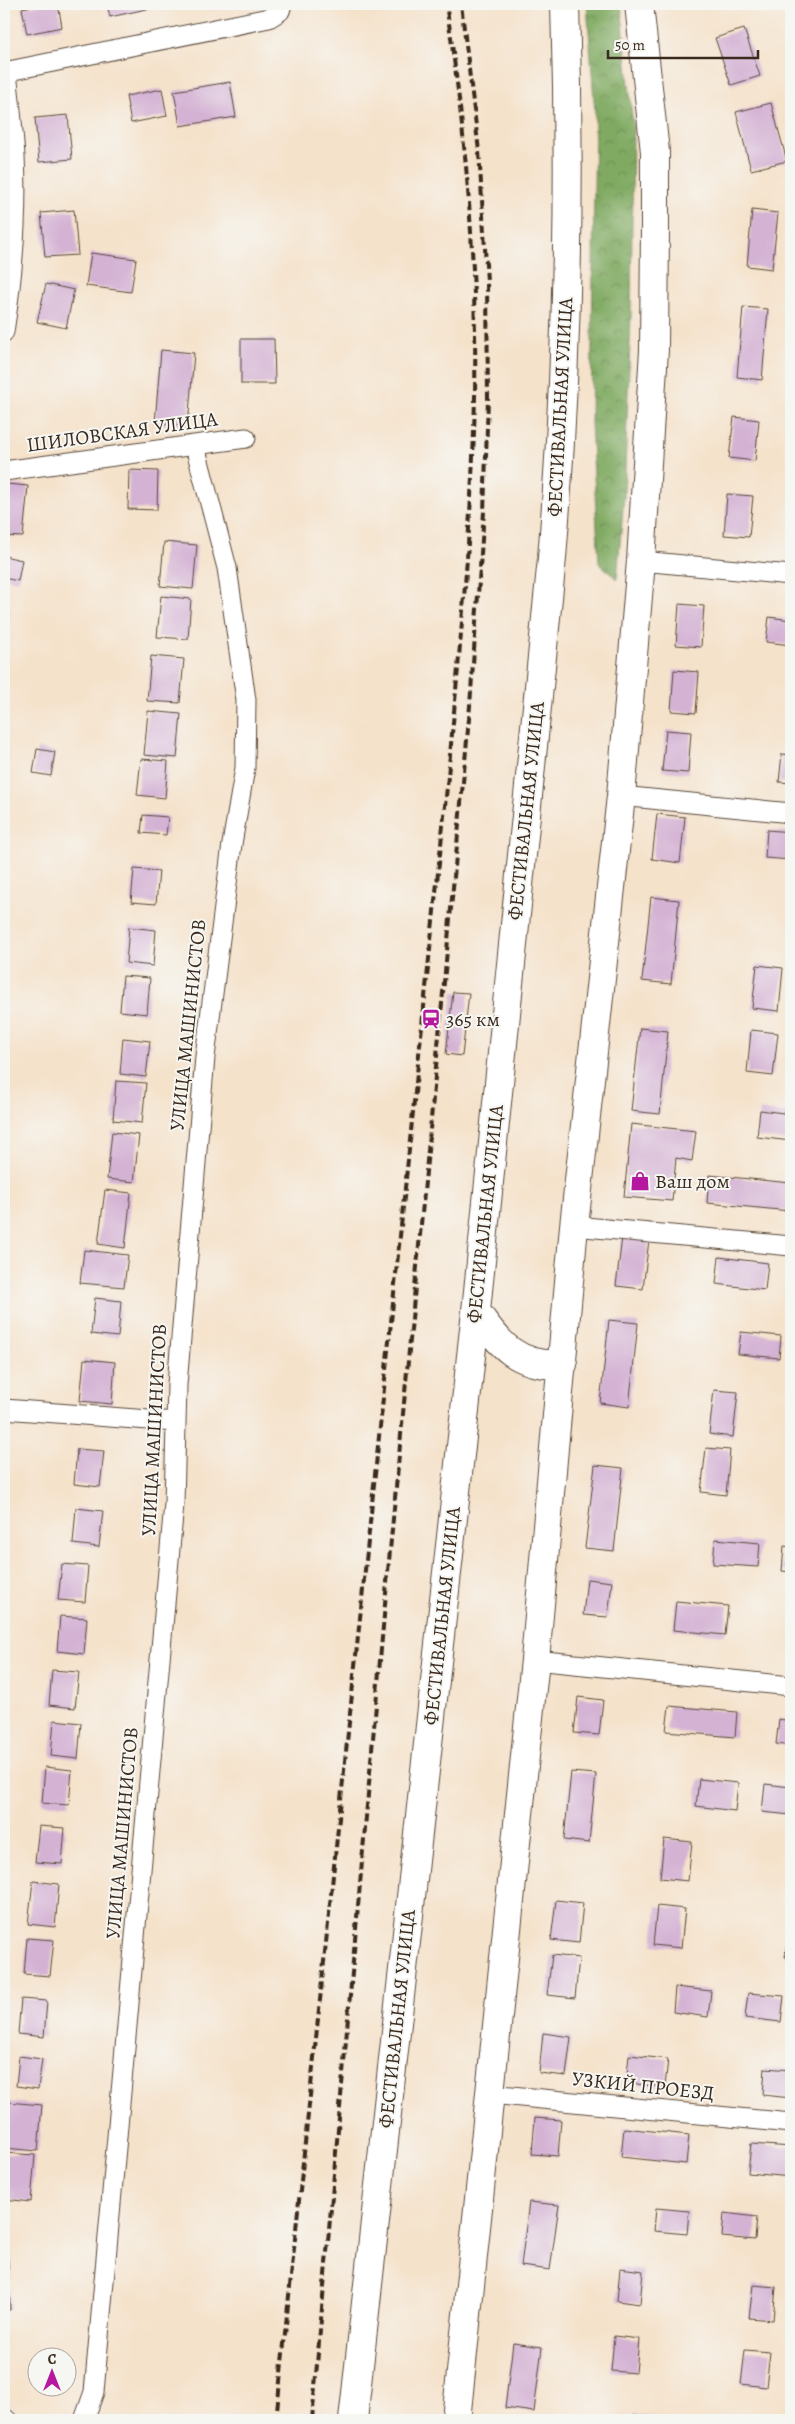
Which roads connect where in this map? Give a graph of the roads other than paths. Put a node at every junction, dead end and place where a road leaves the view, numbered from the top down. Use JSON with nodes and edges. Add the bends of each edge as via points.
{"nodes":[{"id":1,"x":282,"y":4,"type":"edge"},
{"id":2,"x":565,"y":4,"type":"edge"},
{"id":3,"x":639,"y":4,"type":"edge"},
{"id":4,"x":5,"y":72,"type":"edge"},
{"id":5,"x":4,"y":332,"type":"edge"},
{"id":6,"x":246,"y":438,"type":"dead end"},
{"id":7,"x":195,"y":446,"type":"junction"},
{"id":8,"x":4,"y":471,"type":"edge"},
{"id":9,"x":641,"y":561,"type":"junction"},
{"id":10,"x":791,"y":575,"type":"edge"},
{"id":11,"x":621,"y":796,"type":"junction"},
{"id":12,"x":791,"y":813,"type":"edge"},
{"id":13,"x":574,"y":1226,"type":"junction"},
{"id":14,"x":791,"y":1246,"type":"edge"},
{"id":15,"x":476,"y":1311,"type":"junction"},
{"id":16,"x":563,"y":1364,"type":"junction"},
{"id":17,"x":4,"y":1409,"type":"edge"},
{"id":18,"x":175,"y":1422,"type":"junction"},
{"id":19,"x":535,"y":1660,"type":"junction"},
{"id":20,"x":791,"y":1686,"type":"edge"},
{"id":21,"x":490,"y":2094,"type":"junction"},
{"id":22,"x":791,"y":2123,"type":"edge"},
{"id":23,"x":4,"y":2418,"type":"edge"},
{"id":24,"x":8,"y":2420,"type":"edge"},
{"id":25,"x":84,"y":2420,"type":"edge"},
{"id":26,"x":353,"y":2420,"type":"edge"},
{"id":27,"x":456,"y":2420,"type":"edge"}],
"edges":[{"from":1,"to":4,"type":"street","via":[[280,12],[269,18]]},
{"from":2,"to":15,"type":"main road","name":"ФЕСТИВАЛЬНАЯ УЛИЦА","via":[[566,242],[560,461]]},
{"from":3,"to":9,"type":"main road","via":[[655,152],[654,350]]},
{"from":4,"to":5,"type":"street","via":[[15,156],[15,226]]},
{"from":6,"to":7,"type":"street","name":"ШИЛОВСКАЯ УЛИЦА"},
{"from":7,"to":8,"type":"street","name":"ШИЛОВСКАЯ УЛИЦА"},
{"from":7,"to":18,"type":"street","name":"УЛИЦА МАШИНИСТОВ","via":[[227,568],[246,700],[245,768],[205,1057]]},
{"from":9,"to":10,"type":"street"},
{"from":9,"to":11,"type":"main road"},
{"from":11,"to":12,"type":"street"},
{"from":11,"to":13,"type":"main road"},
{"from":13,"to":14,"type":"street"},
{"from":13,"to":16,"type":"main road"},
{"from":15,"to":16,"type":"main road","via":[[509,1351],[531,1362]]},
{"from":15,"to":26,"type":"main road","name":"ФЕСТИВАЛЬНАЯ УЛИЦА"},
{"from":16,"to":19,"type":"main road"},
{"from":17,"to":18,"type":"street"},
{"from":18,"to":25,"type":"street","name":"УЛИЦА МАШИНИСТОВ","via":[[174,1504],[95,2382]]},
{"from":19,"to":20,"type":"street"},
{"from":19,"to":21,"type":"main road"},
{"from":21,"to":22,"type":"street","name":"УЗКИЙ ПРОЕЗД"},
{"from":21,"to":27,"type":"main road"},
{"from":23,"to":24,"type":"street"}]}
